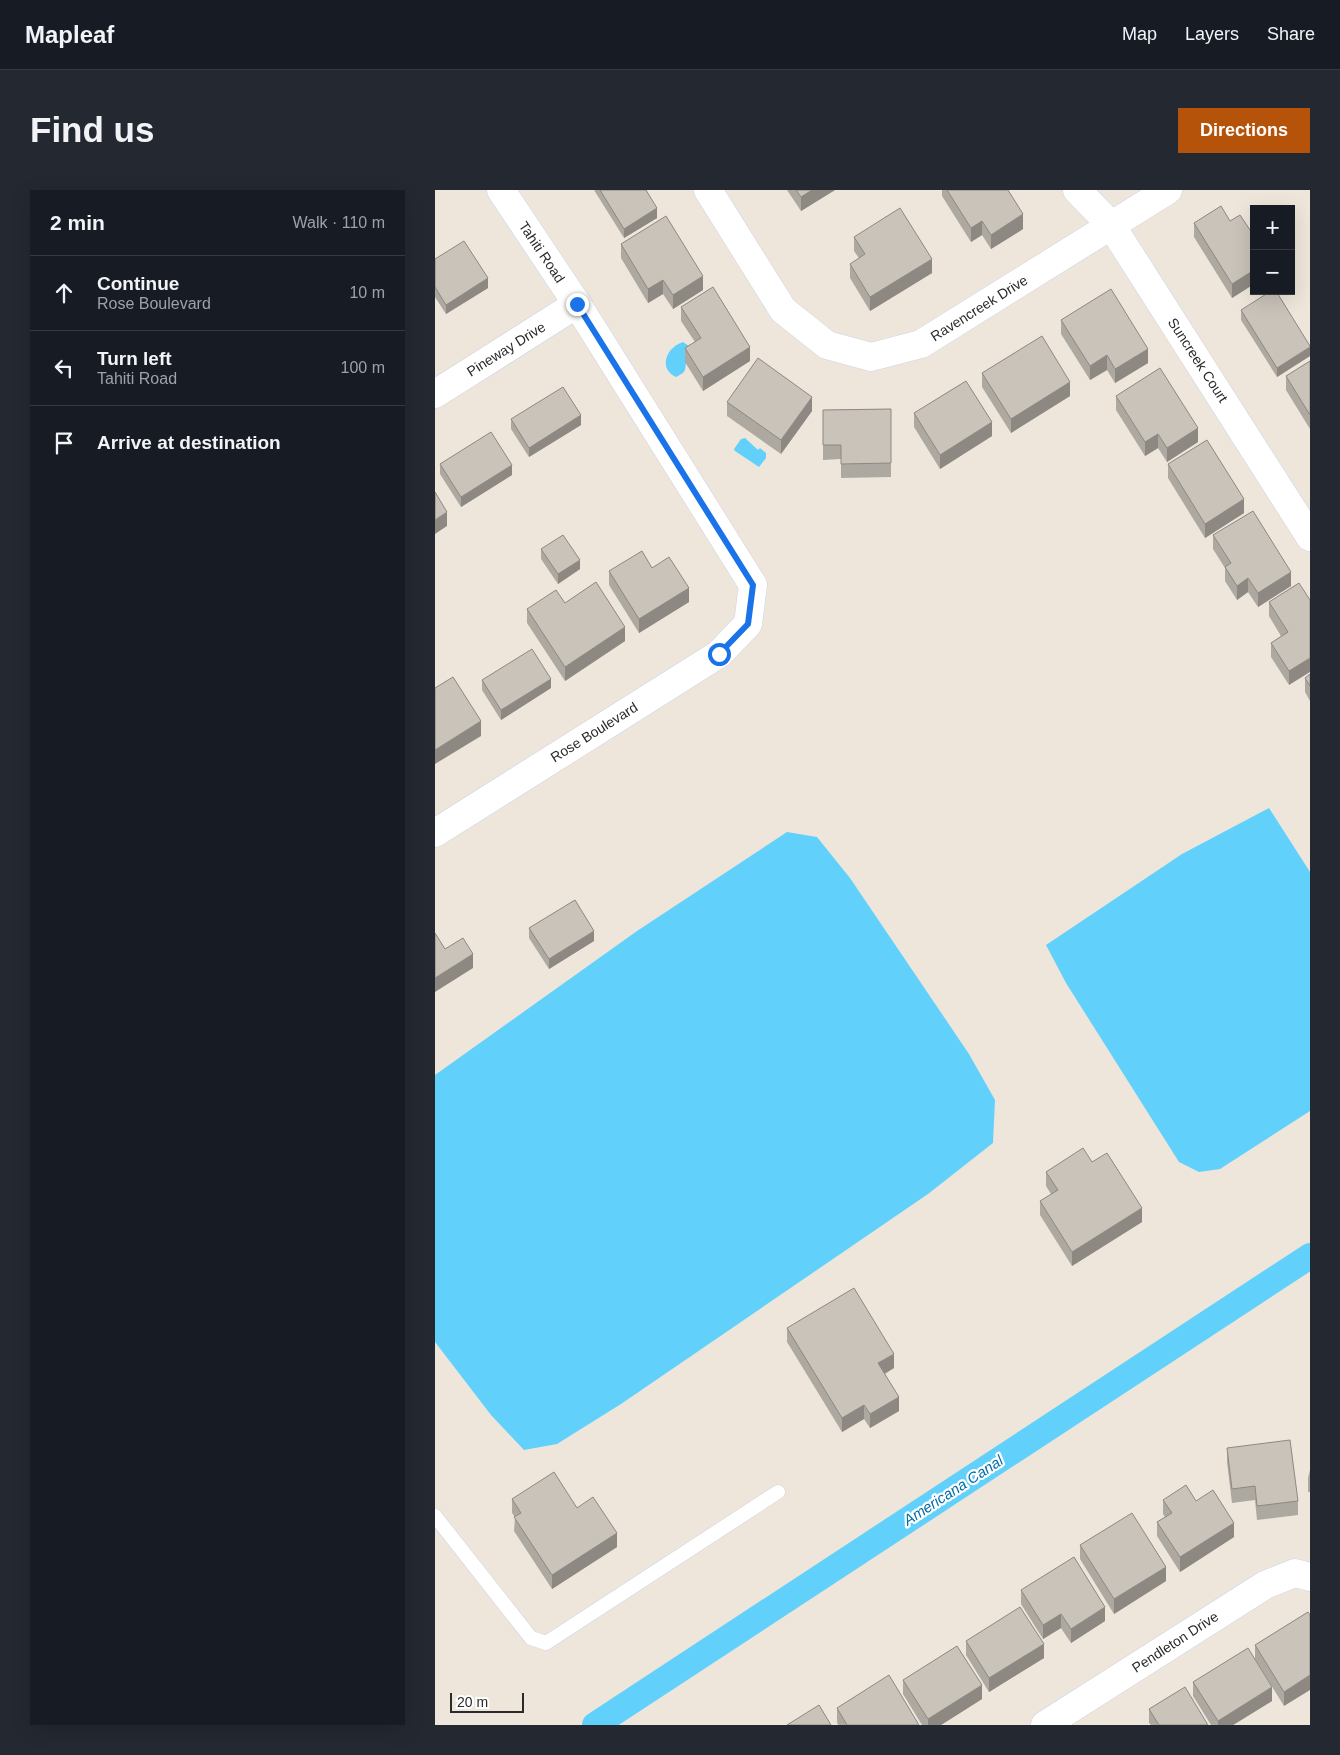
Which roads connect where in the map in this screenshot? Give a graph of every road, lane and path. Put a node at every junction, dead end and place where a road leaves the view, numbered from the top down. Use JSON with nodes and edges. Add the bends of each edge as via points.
{"nodes":[{"id":1,"x":501,"y":190,"type":"edge"},
{"id":2,"x":708,"y":190,"type":"edge"},
{"id":3,"x":1077,"y":190,"type":"edge"},
{"id":4,"x":1168,"y":190,"type":"edge"},
{"id":5,"x":1111,"y":225,"type":"junction"},
{"id":6,"x":577,"y":304,"type":"junction"},
{"id":7,"x":435,"y":394,"type":"edge"},
{"id":8,"x":1310,"y":537,"type":"edge"},
{"id":9,"x":748,"y":624,"type":"joint"},
{"id":10,"x":435,"y":834,"type":"edge"},
{"id":11,"x":778,"y":1492,"type":"dead end"},
{"id":12,"x":435,"y":1516,"type":"edge"},
{"id":13,"x":1310,"y":1577,"type":"edge"},
{"id":14,"x":1045,"y":1725,"type":"edge"}],
"edges":[{"from":1,"to":6,"type":"street","name":"Tahiti Road"},
{"from":2,"to":5,"type":"street","name":"Ravencreek Drive","via":[[783,310],[827,345],[871,358],[921,344]]},
{"from":3,"to":5,"type":"street","name":"Suncreek Court"},
{"from":4,"to":5,"type":"street","name":"Ravencreek Drive"},
{"from":5,"to":8,"type":"street","name":"Suncreek Court"},
{"from":6,"to":7,"type":"street","name":"Pineway Drive"},
{"from":6,"to":9,"type":"street","name":"Tahiti Road","via":[[753,585]]},
{"from":9,"to":10,"type":"street","name":"Rose Boulevard","via":[[719,654]]},
{"from":11,"to":12,"type":"lane","via":[[546,1643],[531,1638]]},
{"from":13,"to":14,"type":"street","name":"Pendleton Drive","via":[[1295,1573],[1265,1585]]}]}
